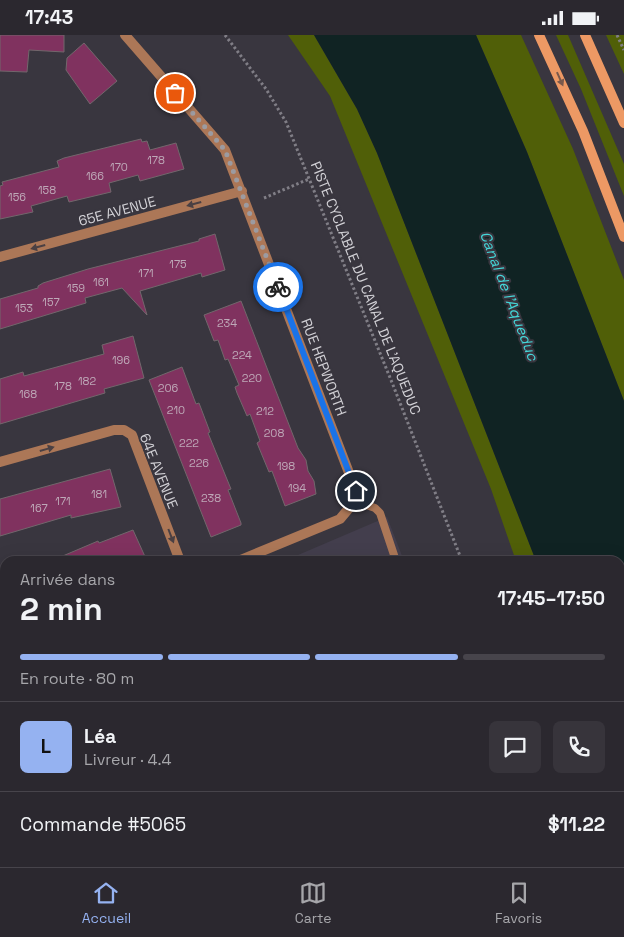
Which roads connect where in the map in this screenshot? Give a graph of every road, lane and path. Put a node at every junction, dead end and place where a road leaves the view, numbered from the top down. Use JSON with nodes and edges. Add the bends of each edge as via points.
{"nodes":[{"id":1,"x":125,"y":35,"type":"edge"},
{"id":2,"x":225,"y":35,"type":"edge"},
{"id":3,"x":539,"y":35,"type":"edge"},
{"id":4,"x":585,"y":35,"type":"edge"},
{"id":5,"x":617,"y":35,"type":"edge"},
{"id":6,"x":624,"y":50,"type":"edge"},
{"id":7,"x":624,"y":123,"type":"edge"},
{"id":8,"x":309,"y":179,"type":"junction"},
{"id":9,"x":242,"y":191,"type":"junction"},
{"id":10,"x":264,"y":198,"type":"dead end"},
{"id":11,"x":624,"y":237,"type":"edge"},
{"id":12,"x":0,"y":257,"type":"edge"},
{"id":13,"x":0,"y":462,"type":"edge"},
{"id":14,"x":355,"y":501,"type":"junction"},
{"id":15,"x":178,"y":556,"type":"edge"},
{"id":16,"x":250,"y":556,"type":"edge"},
{"id":17,"x":394,"y":556,"type":"edge"},
{"id":18,"x":460,"y":556,"type":"edge"}],
"edges":[{"from":1,"to":9,"type":"street","name":"RUE HEPWORTH","via":[[225,150]]},
{"from":2,"to":8,"type":"path","name":"PISTE CYCLABLE DU CANAL DE L'AQUEDUC","via":[[266,89],[286,122]]},
{"from":3,"to":11,"type":"main road","one_way":true,"via":[[583,131]]},
{"from":4,"to":7,"type":"main road"},
{"from":5,"to":6,"type":"path"},
{"from":8,"to":10,"type":"path"},
{"from":8,"to":18,"type":"path","name":"PISTE CYCLABLE DU CANAL DE L'AQUEDUC"},
{"from":9,"to":12,"type":"street","name":"65E AVENUE","one_way":true},
{"from":9,"to":14,"type":"street","name":"RUE HEPWORTH","via":[[353,481]]},
{"from":13,"to":15,"type":"street","name":"64E AVENUE","one_way":true,"via":[[124,430],[132,435]]},
{"from":14,"to":16,"type":"street","via":[[340,519]]},
{"from":14,"to":17,"type":"lane","via":[[380,513]]}]}
